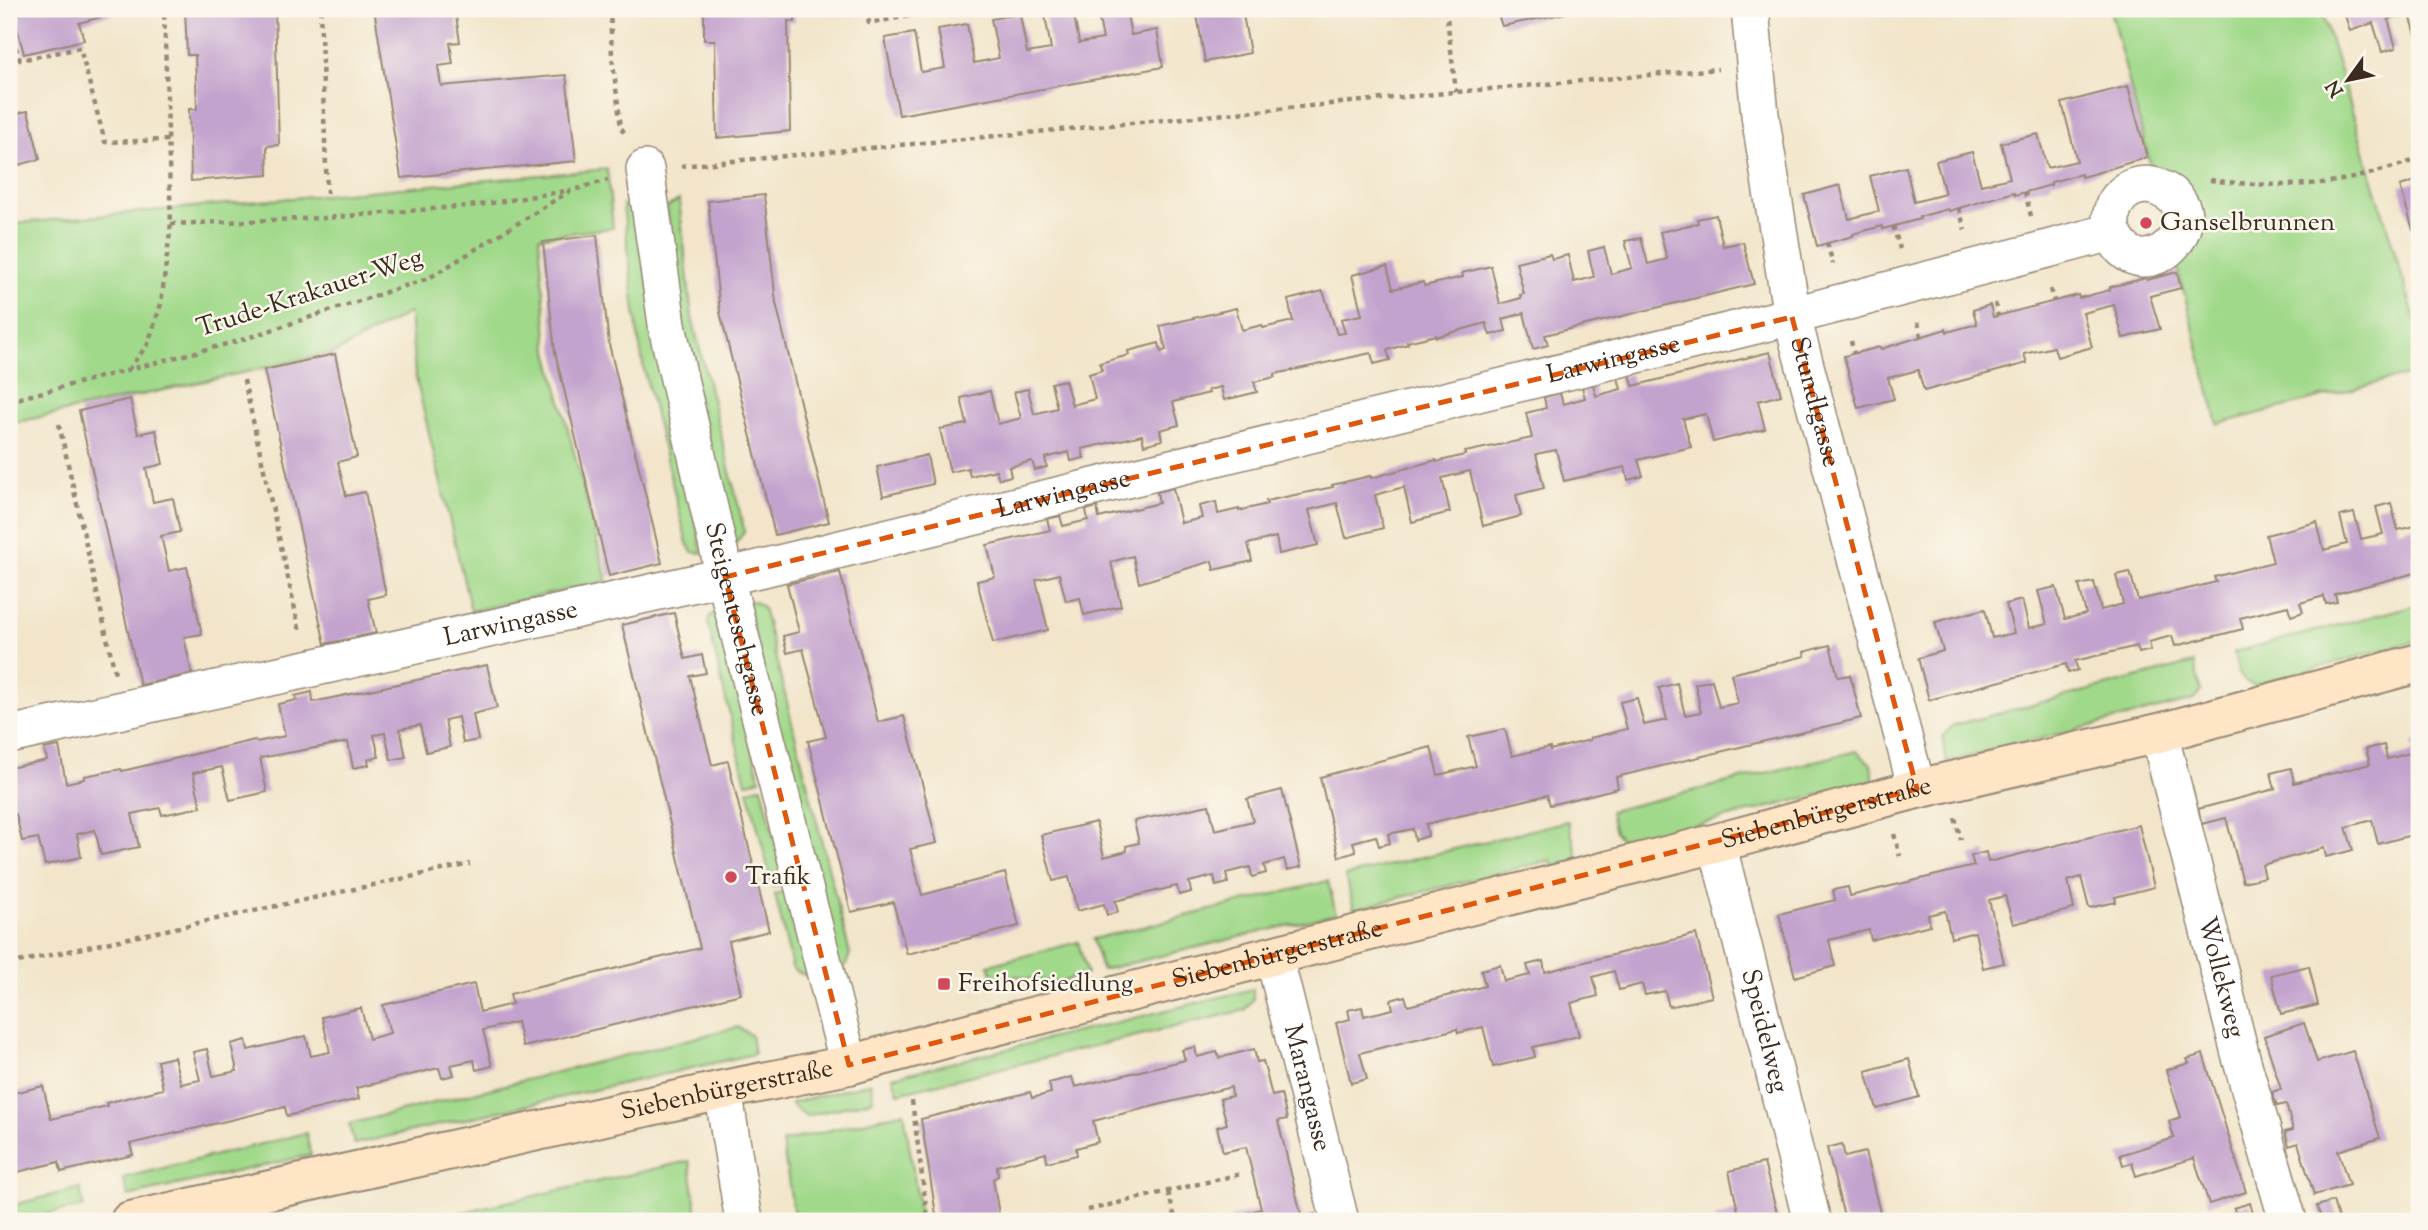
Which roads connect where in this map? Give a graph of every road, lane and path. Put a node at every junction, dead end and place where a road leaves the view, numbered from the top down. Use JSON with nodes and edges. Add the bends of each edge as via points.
{"nodes":[{"id":1,"x":164,"y":9,"type":"edge"},
{"id":2,"x":320,"y":9,"type":"edge"},
{"id":3,"x":610,"y":9,"type":"edge"},
{"id":4,"x":866,"y":9,"type":"edge"},
{"id":5,"x":950,"y":9,"type":"edge"},
{"id":6,"x":1446,"y":9,"type":"edge"},
{"id":7,"x":1750,"y":9,"type":"edge"},
{"id":8,"x":9,"y":26,"type":"edge"},
{"id":9,"x":1754,"y":65,"type":"junction"},
{"id":10,"x":1456,"y":92,"type":"junction"},
{"id":11,"x":169,"y":140,"type":"junction"},
{"id":12,"x":2419,"y":159,"type":"edge"},
{"id":13,"x":645,"y":169,"type":"junction"},
{"id":14,"x":2204,"y":180,"type":"dead end"},
{"id":15,"x":570,"y":191,"type":"junction"},
{"id":16,"x":327,"y":192,"type":"dead end"},
{"id":17,"x":171,"y":224,"type":"junction"},
{"id":18,"x":2112,"y":232,"type":"dead end"},
{"id":19,"x":1792,"y":317,"type":"junction"},
{"id":20,"x":127,"y":370,"type":"junction"},
{"id":21,"x":244,"y":380,"type":"dead end"},
{"id":22,"x":9,"y":401,"type":"edge"},
{"id":23,"x":59,"y":424,"type":"dead end"},
{"id":24,"x":725,"y":577,"type":"junction"},
{"id":25,"x":302,"y":642,"type":"dead end"},
{"id":26,"x":2419,"y":663,"type":"edge"},
{"id":27,"x":117,"y":681,"type":"dead end"},
{"id":28,"x":2159,"y":733,"type":"junction"},
{"id":29,"x":9,"y":734,"type":"edge"},
{"id":30,"x":1917,"y":789,"type":"junction"},
{"id":31,"x":1717,"y":843,"type":"junction"},
{"id":32,"x":470,"y":864,"type":"dead end"},
{"id":33,"x":1273,"y":956,"type":"junction"},
{"id":34,"x":9,"y":964,"type":"edge"},
{"id":35,"x":849,"y":1065,"type":"junction"},
{"id":36,"x":723,"y":1090,"type":"junction"},
{"id":37,"x":912,"y":1101,"type":"dead end"},
{"id":38,"x":1241,"y":1174,"type":"dead end"},
{"id":39,"x":1168,"y":1192,"type":"junction"},
{"id":40,"x":1088,"y":1210,"type":"dead end"},
{"id":41,"x":130,"y":1221,"type":"edge"},
{"id":42,"x":744,"y":1221,"type":"edge"},
{"id":43,"x":928,"y":1221,"type":"edge"},
{"id":44,"x":1175,"y":1221,"type":"edge"},
{"id":45,"x":1339,"y":1221,"type":"edge"},
{"id":46,"x":1812,"y":1221,"type":"edge"},
{"id":47,"x":2288,"y":1221,"type":"edge"}],
"edges":[{"from":1,"to":11,"type":"path"},
{"from":2,"to":16,"type":"path"},
{"from":3,"to":13,"type":"path","via":[[621,128]]},
{"from":4,"to":5,"type":"path","via":[[869,23]]},
{"from":6,"to":10,"type":"path"},
{"from":7,"to":9,"type":"street","name":"Stundlgasse"},
{"from":8,"to":11,"type":"path","via":[[20,60],[80,48],[105,142]]},
{"from":9,"to":10,"type":"path","name":"Trude-Krakauer-Weg"},
{"from":9,"to":19,"type":"street","name":"Stundlgasse"},
{"from":10,"to":13,"type":"path","name":"Trude-Krakauer-Weg"},
{"from":11,"to":17,"type":"path"},
{"from":12,"to":14,"type":"path","via":[[2330,182],[2279,185]]},
{"from":13,"to":15,"type":"path","name":"Trude-Krakauer-Weg"},
{"from":13,"to":24,"type":"street","name":"Steigenteschgasse","via":[[668,331]]},
{"from":15,"to":17,"type":"path","via":[[376,214]]},
{"from":15,"to":20,"type":"path","name":"Trude-Krakauer-Weg","via":[[429,278],[238,341]]},
{"from":17,"to":20,"type":"path","via":[[161,304],[148,344]]},
{"from":18,"to":19,"type":"street","name":"Larwingasse"},
{"from":19,"to":24,"type":"street","name":"Larwingasse"},
{"from":19,"to":30,"type":"street","name":"Stundlgasse"},
{"from":20,"to":22,"type":"path","name":"Trude-Krakauer-Weg"},
{"from":21,"to":25,"type":"path"},
{"from":23,"to":27,"type":"path"},
{"from":24,"to":29,"type":"street","name":"Larwingasse"},
{"from":24,"to":35,"type":"street","name":"Steigenteschgasse"},
{"from":26,"to":28,"type":"street","name":"Siebenbürgerstraße"},
{"from":28,"to":30,"type":"street","name":"Siebenbürgerstraße"},
{"from":28,"to":47,"type":"street","name":"Wollekweg","via":[[2242,1061]]},
{"from":30,"to":31,"type":"street","name":"Siebenbürgerstraße"},
{"from":31,"to":33,"type":"street","name":"Siebenbürgerstraße"},
{"from":31,"to":46,"type":"street","name":"Speidelweg"},
{"from":32,"to":34,"type":"path"},
{"from":33,"to":35,"type":"street","name":"Siebenbürgerstraße"},
{"from":33,"to":45,"type":"street","name":"Marangasse"},
{"from":35,"to":36,"type":"street","name":"Siebenbürgerstraße"},
{"from":36,"to":41,"type":"street","name":"Siebenbürgerstraße"},
{"from":36,"to":42,"type":"street"},
{"from":37,"to":43,"type":"path"},
{"from":38,"to":39,"type":"path"},
{"from":39,"to":40,"type":"path"},
{"from":39,"to":44,"type":"path"}]}
